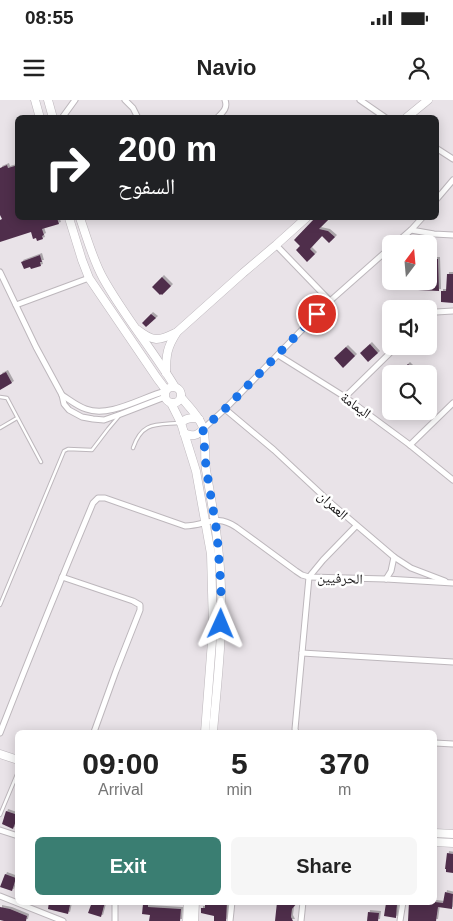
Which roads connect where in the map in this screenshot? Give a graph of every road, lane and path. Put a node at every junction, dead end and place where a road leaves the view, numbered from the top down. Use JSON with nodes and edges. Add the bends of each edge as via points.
{"nodes":[{"id":1,"x":35,"y":100,"type":"edge"},
{"id":2,"x":48,"y":100,"type":"edge"},
{"id":3,"x":75,"y":100,"type":"edge"},
{"id":4,"x":126,"y":100,"type":"edge"},
{"id":5,"x":225,"y":100,"type":"edge"},
{"id":6,"x":360,"y":100,"type":"edge"},
{"id":7,"x":428,"y":100,"type":"edge"},
{"id":8,"x":39,"y":115,"type":"edge"},
{"id":9,"x":52,"y":115,"type":"edge"},
{"id":10,"x":64,"y":115,"type":"edge"},
{"id":11,"x":136,"y":115,"type":"edge"},
{"id":12,"x":221,"y":115,"type":"edge"},
{"id":13,"x":382,"y":115,"type":"edge"},
{"id":14,"x":410,"y":115,"type":"edge"},
{"id":15,"x":439,"y":150,"type":"edge"},
{"id":16,"x":453,"y":159,"type":"edge"},
{"id":17,"x":453,"y":180,"type":"edge"},
{"id":18,"x":439,"y":196,"type":"edge"},
{"id":19,"x":70,"y":220,"type":"edge"},
{"id":20,"x":81,"y":220,"type":"edge"},
{"id":21,"x":304,"y":220,"type":"edge"},
{"id":22,"x":420,"y":220,"type":"edge"},
{"id":23,"x":411,"y":230,"type":"junction"},
{"id":24,"x":405,"y":235,"type":"edge"},
{"id":25,"x":453,"y":235,"type":"edge"},
{"id":26,"x":276,"y":245,"type":"junction"},
{"id":27,"x":382,"y":255,"type":"edge"},
{"id":28,"x":0,"y":272,"type":"edge"},
{"id":29,"x":89,"y":278,"type":"junction"},
{"id":30,"x":330,"y":301,"type":"junction"},
{"id":31,"x":16,"y":304,"type":"junction"},
{"id":32,"x":437,"y":312,"type":"edge"},
{"id":33,"x":453,"y":312,"type":"edge"},
{"id":34,"x":135,"y":328,"type":"junction"},
{"id":35,"x":177,"y":332,"type":"junction"},
{"id":36,"x":278,"y":355,"type":"junction"},
{"id":37,"x":387,"y":355,"type":"edge"},
{"id":38,"x":166,"y":373,"type":"junction"},
{"id":39,"x":175,"y":387,"type":"junction"},
{"id":40,"x":62,"y":395,"type":"junction"},
{"id":41,"x":167,"y":395,"type":"junction"},
{"id":42,"x":0,"y":397,"type":"edge"},
{"id":43,"x":181,"y":397,"type":"junction"},
{"id":44,"x":345,"y":397,"type":"junction"},
{"id":45,"x":453,"y":403,"type":"edge"},
{"id":46,"x":225,"y":409,"type":"junction"},
{"id":47,"x":121,"y":414,"type":"junction"},
{"id":48,"x":17,"y":418,"type":"junction"},
{"id":49,"x":199,"y":419,"type":"junction"},
{"id":50,"x":181,"y":423,"type":"junction"},
{"id":51,"x":0,"y":428,"type":"edge"},
{"id":52,"x":203,"y":429,"type":"junction"},
{"id":53,"x":184,"y":432,"type":"junction"},
{"id":54,"x":410,"y":445,"type":"junction"},
{"id":55,"x":133,"y":448,"type":"dead end"},
{"id":56,"x":41,"y":462,"type":"dead end"},
{"id":57,"x":453,"y":480,"type":"edge"},
{"id":58,"x":215,"y":520,"type":"junction"},
{"id":59,"x":205,"y":522,"type":"junction"},
{"id":60,"x":356,"y":526,"type":"junction"},
{"id":61,"x":394,"y":557,"type":"junction"},
{"id":62,"x":62,"y":577,"type":"junction"},
{"id":63,"x":309,"y":577,"type":"junction"},
{"id":64,"x":386,"y":580,"type":"junction"},
{"id":65,"x":453,"y":583,"type":"edge"},
{"id":66,"x":0,"y":605,"type":"edge"},
{"id":67,"x":302,"y":653,"type":"junction"},
{"id":68,"x":453,"y":662,"type":"edge"},
{"id":69,"x":95,"y":730,"type":"edge"},
{"id":70,"x":205,"y":730,"type":"edge"},
{"id":71,"x":213,"y":730,"type":"edge"},
{"id":72,"x":295,"y":730,"type":"edge"},
{"id":73,"x":0,"y":733,"type":"edge"},
{"id":74,"x":437,"y":743,"type":"edge"},
{"id":75,"x":453,"y":744,"type":"edge"},
{"id":76,"x":0,"y":754,"type":"edge"},
{"id":77,"x":15,"y":759,"type":"edge"},
{"id":78,"x":15,"y":779,"type":"edge"},
{"id":79,"x":0,"y":816,"type":"edge"},
{"id":80,"x":0,"y":830,"type":"edge"},
{"id":81,"x":437,"y":833,"type":"edge"},
{"id":82,"x":453,"y":834,"type":"edge"},
{"id":83,"x":15,"y":835,"type":"edge"},
{"id":84,"x":437,"y":842,"type":"edge"},
{"id":85,"x":453,"y":843,"type":"edge"},
{"id":86,"x":0,"y":896,"type":"edge"},
{"id":87,"x":15,"y":902,"type":"edge"},
{"id":88,"x":23,"y":905,"type":"edge"},
{"id":89,"x":114,"y":905,"type":"edge"},
{"id":90,"x":188,"y":905,"type":"edge"},
{"id":91,"x":195,"y":905,"type":"edge"},
{"id":92,"x":232,"y":905,"type":"edge"},
{"id":93,"x":303,"y":905,"type":"edge"},
{"id":94,"x":403,"y":905,"type":"edge"},
{"id":95,"x":63,"y":921,"type":"edge"},
{"id":96,"x":115,"y":921,"type":"edge"},
{"id":97,"x":187,"y":921,"type":"edge"},
{"id":98,"x":194,"y":921,"type":"edge"},
{"id":99,"x":230,"y":921,"type":"edge"},
{"id":100,"x":302,"y":921,"type":"edge"},
{"id":101,"x":400,"y":921,"type":"edge"}],
"edges":[{"from":1,"to":8,"type":"main road"},
{"from":2,"to":9,"type":"main road"},
{"from":3,"to":10,"type":"street"},
{"from":4,"to":11,"type":"street"},
{"from":5,"to":12,"type":"street","via":[[226,108]]},
{"from":6,"to":13,"type":"street"},
{"from":7,"to":14,"type":"main road"},
{"from":15,"to":16,"type":"street"},
{"from":17,"to":18,"type":"street"},
{"from":19,"to":29,"type":"main road"},
{"from":20,"to":34,"type":"main road","via":[[103,278]]},
{"from":21,"to":26,"type":"main road"},
{"from":22,"to":23,"type":"street"},
{"from":23,"to":24,"type":"street"},
{"from":23,"to":25,"type":"street"},
{"from":26,"to":30,"type":"street"},
{"from":26,"to":35,"type":"main road"},
{"from":27,"to":30,"type":"street"},
{"from":28,"to":31,"type":"street"},
{"from":29,"to":31,"type":"street"},
{"from":29,"to":41,"type":"main road"},
{"from":30,"to":36,"type":"street"},
{"from":31,"to":40,"type":"street"},
{"from":32,"to":33,"type":"street"},
{"from":34,"to":35,"type":"main road","via":[[154,339]]},
{"from":34,"to":38,"type":"main road"},
{"from":35,"to":38,"type":"main road","via":[[167,351]]},
{"from":36,"to":44,"type":"street","name":"اليمامة"},
{"from":36,"to":46,"type":"street"},
{"from":37,"to":44,"type":"street"},
{"from":38,"to":39,"type":"main road"},
{"from":39,"to":41,"type":"main road","via":[[170,387]]},
{"from":39,"to":43,"type":"main road","via":[[181,392]]},
{"from":40,"to":41,"type":"street","via":[[98,412],[152,395]]},
{"from":40,"to":47,"type":"street","via":[[66,407],[82,417],[104,420]]},
{"from":41,"to":43,"type":"main road","via":[[176,403]]},
{"from":41,"to":47,"type":"street"},
{"from":41,"to":50,"type":"main road"},
{"from":42,"to":48,"type":"lane","via":[[7,398]]},
{"from":43,"to":49,"type":"main road"},
{"from":44,"to":54,"type":"street","name":"اليمامة"},
{"from":45,"to":54,"type":"street"},
{"from":46,"to":52,"type":"street"},
{"from":46,"to":60,"type":"street","name":"العمران"},
{"from":47,"to":66,"type":"lane","via":[[92,450],[64,451]]},
{"from":48,"to":51,"type":"lane"},
{"from":48,"to":56,"type":"lane"},
{"from":49,"to":50,"type":"main road","via":[[190,418]]},
{"from":49,"to":52,"type":"main road"},
{"from":50,"to":53,"type":"main road"},
{"from":50,"to":55,"type":"lane","via":[[156,425],[143,430]]},
{"from":52,"to":53,"type":"main road","via":[[194,435]]},
{"from":52,"to":58,"type":"main road"},
{"from":53,"to":59,"type":"main road","via":[[196,471]]},
{"from":54,"to":57,"type":"street","name":"اليمامة"},
{"from":58,"to":59,"type":"street"},
{"from":58,"to":63,"type":"street","name":"الحرفيين","via":[[232,524]]},
{"from":58,"to":71,"type":"main road","via":[[221,609]]},
{"from":59,"to":62,"type":"street","via":[[185,526],[98,498]]},
{"from":59,"to":70,"type":"main road","via":[[211,560],[213,628]]},
{"from":60,"to":61,"type":"street","name":"العمران"},
{"from":60,"to":63,"type":"street"},
{"from":61,"to":64,"type":"street"},
{"from":61,"to":65,"type":"street","name":"العمران","via":[[412,568]]},
{"from":62,"to":69,"type":"street","via":[[140,605]]},
{"from":62,"to":73,"type":"street"},
{"from":63,"to":64,"type":"street","name":"الحرفيين"},
{"from":63,"to":67,"type":"street"},
{"from":64,"to":65,"type":"street","name":"الحرفيين"},
{"from":67,"to":68,"type":"street"},
{"from":67,"to":72,"type":"street"},
{"from":74,"to":75,"type":"street"},
{"from":76,"to":77,"type":"main road"},
{"from":78,"to":79,"type":"lane"},
{"from":80,"to":83,"type":"street"},
{"from":81,"to":82,"type":"main road"},
{"from":84,"to":85,"type":"main road"},
{"from":86,"to":87,"type":"street"},
{"from":88,"to":95,"type":"street"},
{"from":89,"to":96,"type":"street"},
{"from":90,"to":97,"type":"main road"},
{"from":91,"to":98,"type":"main road"},
{"from":92,"to":99,"type":"street"},
{"from":93,"to":100,"type":"street"},
{"from":94,"to":101,"type":"street"}]}
